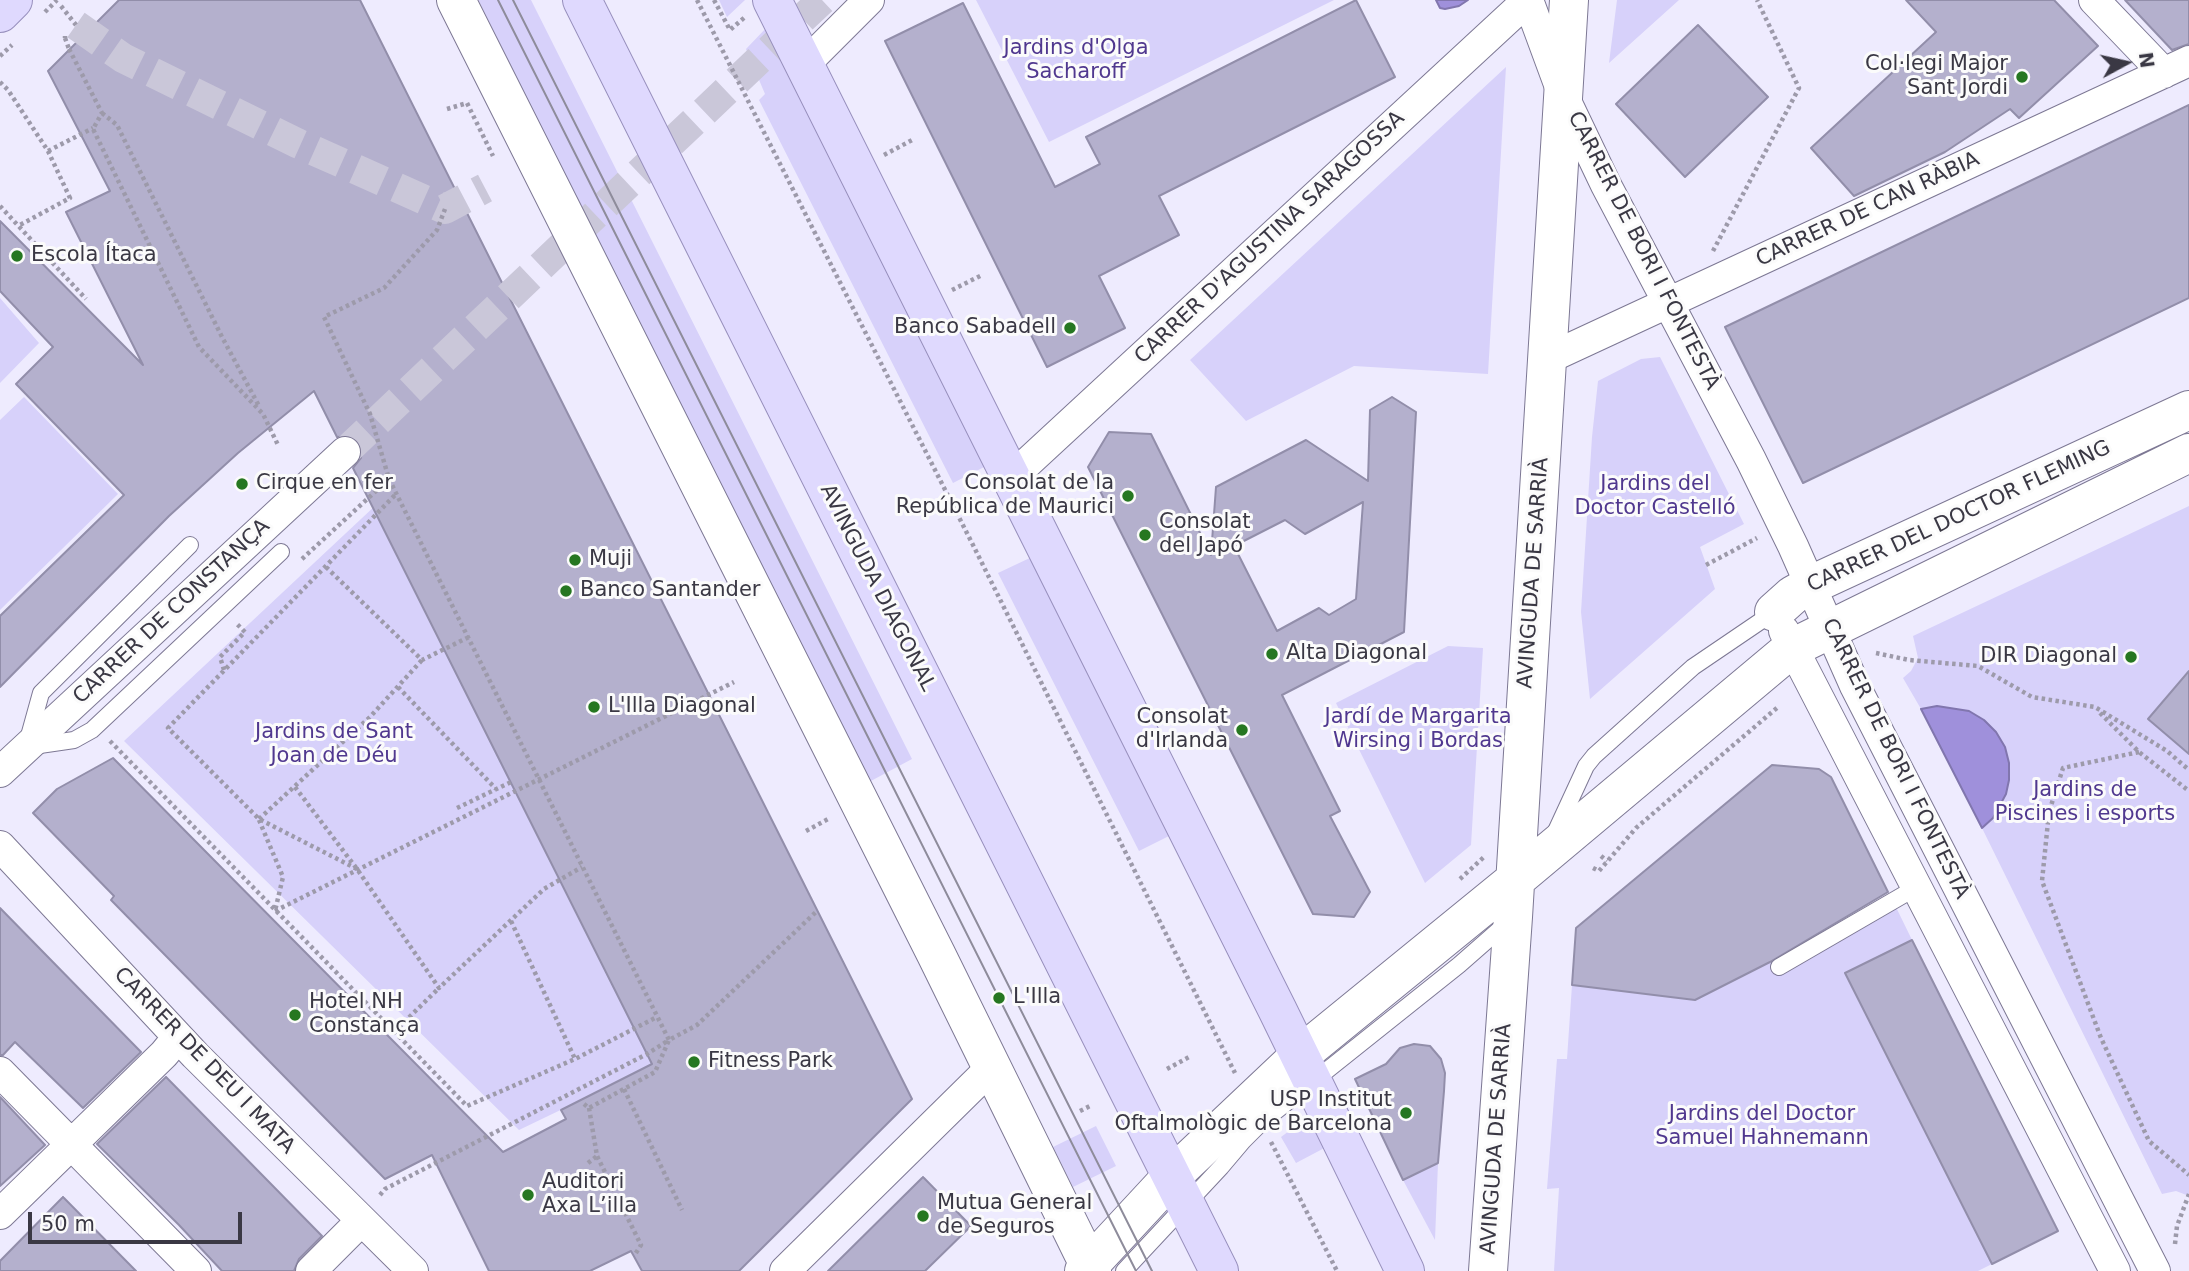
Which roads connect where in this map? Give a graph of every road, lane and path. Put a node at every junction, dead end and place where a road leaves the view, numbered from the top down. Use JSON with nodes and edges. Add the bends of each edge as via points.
{"nodes":[{"id":1,"x":13,"y":0,"type":"edge"},
{"id":2,"x":456,"y":0,"type":"edge"},
{"id":3,"x":582,"y":0,"type":"edge"},
{"id":4,"x":697,"y":0,"type":"edge"},
{"id":5,"x":714,"y":0,"type":"edge"},
{"id":6,"x":772,"y":0,"type":"edge"},
{"id":7,"x":869,"y":0,"type":"edge"},
{"id":8,"x":1528,"y":0,"type":"edge"},
{"id":9,"x":1569,"y":0,"type":"edge"},
{"id":10,"x":1758,"y":0,"type":"edge"},
{"id":11,"x":2094,"y":0,"type":"edge"},
{"id":12,"x":61,"y":6,"type":"dead end"},
{"id":13,"x":0,"y":13,"type":"edge"},
{"id":14,"x":76,"y":25,"type":"tunnel mouth"},
{"id":15,"x":730,"y":30,"type":"dead end"},
{"id":16,"x":65,"y":37,"type":"dead end"},
{"id":17,"x":814,"y":55,"type":"junction"},
{"id":18,"x":2177,"y":67,"type":"edge"},
{"id":19,"x":0,"y":82,"type":"edge"},
{"id":20,"x":1563,"y":95,"type":"junction"},
{"id":21,"x":447,"y":109,"type":"dead end"},
{"id":22,"x":101,"y":112,"type":"junction"},
{"id":23,"x":94,"y":127,"type":"junction"},
{"id":24,"x":914,"y":139,"type":"dead end"},
{"id":25,"x":48,"y":151,"type":"junction"},
{"id":26,"x":493,"y":156,"type":"dead end"},
{"id":27,"x":880,"y":158,"type":"dead end"},
{"id":28,"x":0,"y":206,"type":"edge"},
{"id":29,"x":445,"y":209,"type":"dead end"},
{"id":30,"x":18,"y":226,"type":"junction"},
{"id":31,"x":1712,"y":252,"type":"dead end"},
{"id":32,"x":982,"y":275,"type":"dead end"},
{"id":33,"x":947,"y":292,"type":"dead end"},
{"id":34,"x":86,"y":299,"type":"dead end"},
{"id":35,"x":1669,"y":301,"type":"junction"},
{"id":36,"x":1547,"y":359,"type":"junction"},
{"id":37,"x":2189,"y":410,"type":"edge"},
{"id":38,"x":263,"y":414,"type":"junction"},
{"id":39,"x":278,"y":445,"type":"dead end"},
{"id":40,"x":345,"y":452,"type":"tunnel mouth"},
{"id":41,"x":2189,"y":453,"type":"edge"},
{"id":42,"x":1012,"y":477,"type":"junction"},
{"id":43,"x":397,"y":493,"type":"junction"},
{"id":44,"x":1758,"y":538,"type":"dead end"},
{"id":45,"x":190,"y":545,"type":"dead end"},
{"id":46,"x":281,"y":552,"type":"dead end"},
{"id":47,"x":1706,"y":565,"type":"dead end"},
{"id":48,"x":326,"y":567,"type":"junction"},
{"id":49,"x":1811,"y":585,"type":"junction"},
{"id":50,"x":1774,"y":612,"type":"junction"},
{"id":51,"x":233,"y":621,"type":"dead end"},
{"id":52,"x":1830,"y":628,"type":"junction"},
{"id":53,"x":469,"y":637,"type":"junction"},
{"id":54,"x":1792,"y":648,"type":"junction"},
{"id":55,"x":1875,"y":653,"type":"dead end"},
{"id":56,"x":422,"y":660,"type":"junction"},
{"id":57,"x":224,"y":671,"type":"junction"},
{"id":58,"x":734,"y":681,"type":"dead end"},
{"id":59,"x":398,"y":687,"type":"junction"},
{"id":60,"x":1786,"y":700,"type":"dead end"},
{"id":61,"x":2095,"y":707,"type":"junction"},
{"id":62,"x":110,"y":741,"type":"dead end"},
{"id":63,"x":26,"y":747,"type":"junction"},
{"id":64,"x":2139,"y":752,"type":"junction"},
{"id":65,"x":2189,"y":770,"type":"edge"},
{"id":66,"x":0,"y":772,"type":"edge"},
{"id":67,"x":537,"y":779,"type":"junction"},
{"id":68,"x":511,"y":782,"type":"dead end"},
{"id":69,"x":295,"y":787,"type":"junction"},
{"id":70,"x":496,"y":789,"type":"junction"},
{"id":71,"x":2189,"y":791,"type":"edge"},
{"id":72,"x":457,"y":808,"type":"dead end"},
{"id":73,"x":831,"y":818,"type":"dead end"},
{"id":74,"x":259,"y":819,"type":"junction"},
{"id":75,"x":806,"y":831,"type":"dead end"},
{"id":76,"x":0,"y":846,"type":"edge"},
{"id":77,"x":1548,"y":852,"type":"junction"},
{"id":78,"x":1601,"y":856,"type":"dead end"},
{"id":79,"x":1607,"y":861,"type":"junction"},
{"id":80,"x":582,"y":867,"type":"junction"},
{"id":81,"x":1593,"y":868,"type":"dead end"},
{"id":82,"x":357,"y":869,"type":"junction"},
{"id":83,"x":1917,"y":887,"type":"junction"},
{"id":84,"x":1514,"y":898,"type":"junction"},
{"id":85,"x":275,"y":911,"type":"junction"},
{"id":86,"x":817,"y":911,"type":"dead end"},
{"id":87,"x":510,"y":920,"type":"junction"},
{"id":88,"x":1779,"y":967,"type":"dead end"},
{"id":89,"x":439,"y":988,"type":"junction"},
{"id":90,"x":657,"y":1017,"type":"junction"},
{"id":91,"x":394,"y":1032,"type":"junction"},
{"id":92,"x":178,"y":1037,"type":"junction"},
{"id":93,"x":669,"y":1040,"type":"junction"},
{"id":94,"x":1191,"y":1056,"type":"dead end"},
{"id":95,"x":575,"y":1059,"type":"junction"},
{"id":96,"x":992,"y":1067,"type":"junction"},
{"id":97,"x":1167,"y":1069,"type":"dead end"},
{"id":98,"x":1306,"y":1070,"type":"junction"},
{"id":99,"x":0,"y":1072,"type":"edge"},
{"id":100,"x":1235,"y":1073,"type":"dead end"},
{"id":101,"x":624,"y":1089,"type":"junction"},
{"id":102,"x":1090,"y":1106,"type":"dead end"},
{"id":103,"x":1080,"y":1111,"type":"dead end"},
{"id":104,"x":1270,"y":1139,"type":"dead end"},
{"id":105,"x":71,"y":1144,"type":"junction"},
{"id":106,"x":597,"y":1156,"type":"junction"},
{"id":107,"x":588,"y":1163,"type":"dead end"},
{"id":108,"x":2189,"y":1175,"type":"edge"},
{"id":109,"x":1179,"y":1190,"type":"junction"},
{"id":110,"x":2189,"y":1194,"type":"edge"},
{"id":111,"x":380,"y":1195,"type":"dead end"},
{"id":112,"x":682,"y":1210,"type":"dead end"},
{"id":113,"x":0,"y":1214,"type":"edge"},
{"id":114,"x":360,"y":1221,"type":"junction"},
{"id":115,"x":2177,"y":1226,"type":"dead end"},
{"id":116,"x":634,"y":1256,"type":"dead end"},
{"id":117,"x":1097,"y":1270,"type":"edge"},
{"id":118,"x":195,"y":1271,"type":"edge"},
{"id":119,"x":311,"y":1271,"type":"edge"},
{"id":120,"x":413,"y":1271,"type":"edge"},
{"id":121,"x":785,"y":1271,"type":"edge"},
{"id":122,"x":1219,"y":1271,"type":"edge"},
{"id":123,"x":1337,"y":1271,"type":"edge"},
{"id":124,"x":1405,"y":1271,"type":"edge"},
{"id":125,"x":1488,"y":1271,"type":"edge"},
{"id":126,"x":2115,"y":1271,"type":"edge"},
{"id":127,"x":2155,"y":1271,"type":"edge"}],
"edges":[{"from":1,"to":13,"type":"main road"},
{"from":2,"to":96,"type":"main road"},
{"from":3,"to":109,"type":"main road","name":"AVINGUDA DIAGONAL"},
{"from":4,"to":100,"type":"path"},
{"from":5,"to":15,"type":"path"},
{"from":6,"to":17,"type":"main road"},
{"from":7,"to":17,"type":"street"},
{"from":8,"to":20,"type":"street","name":"CARRER DE BORI I FONTESTÀ"},
{"from":8,"to":42,"type":"street","name":"CARRER D'AGUSTINA SARAGOSSA"},
{"from":9,"to":20,"type":"main road","name":"AVINGUDA DE SARRIÀ"},
{"from":10,"to":31,"type":"path","via":[[1799,89]]},
{"from":11,"to":18,"type":"street"},
{"from":12,"to":14,"type":"path"},
{"from":16,"to":22,"type":"path","bridge":true},
{"from":17,"to":42,"type":"main road"},
{"from":18,"to":35,"type":"street","name":"CARRER DE CAN RÀBIA"},
{"from":19,"to":25,"type":"path"},
{"from":20,"to":35,"type":"street","name":"CARRER DE BORI I FONTESTÀ"},
{"from":20,"to":36,"type":"main road","name":"AVINGUDA DE SARRIÀ"},
{"from":21,"to":26,"type":"path","via":[[467,103]]},
{"from":22,"to":23,"type":"path"},
{"from":22,"to":38,"type":"path","via":[[117,125]]},
{"from":23,"to":25,"type":"path"},
{"from":23,"to":38,"type":"path","via":[[199,347]]},
{"from":24,"to":27,"type":"path"},
{"from":25,"to":30,"type":"path","via":[[71,198]]},
{"from":28,"to":30,"type":"path"},
{"from":29,"to":43,"type":"path","via":[[437,230],[384,288],[324,317],[370,414],[388,479]]},
{"from":30,"to":34,"type":"path"},
{"from":32,"to":33,"type":"path"},
{"from":35,"to":36,"type":"street","name":"CARRER DE CAN RÀBIA"},
{"from":35,"to":49,"type":"street","name":"CARRER DE BORI I FONTESTÀ"},
{"from":36,"to":84,"type":"main road","name":"AVINGUDA DE SARRIÀ"},
{"from":37,"to":49,"type":"main road","name":"CARRER DEL DOCTOR FLEMING"},
{"from":38,"to":39,"type":"path"},
{"from":40,"to":63,"type":"street","name":"CARRER DE CONSTANÇA"},
{"from":41,"to":52,"type":"main road","name":"CARRER DEL DOCTOR FLEMING"},
{"from":42,"to":98,"type":"main road"},
{"from":43,"to":48,"type":"path"},
{"from":43,"to":53,"type":"path"},
{"from":44,"to":47,"type":"path"},
{"from":45,"to":63,"type":"lane","via":[[41,693]]},
{"from":46,"to":63,"type":"lane","via":[[92,730],[74,740]]},
{"from":48,"to":56,"type":"path"},
{"from":48,"to":57,"type":"path"},
{"from":49,"to":50,"type":"main road","name":"CARRER DEL DOCTOR FLEMING"},
{"from":49,"to":52,"type":"street","name":"CARRER DE BORI I FONTESTÀ"},
{"from":50,"to":54,"type":"street","name":"CARRER DE BORI I FONTESTÀ"},
{"from":50,"to":77,"type":"lane","name":"CARRER DEL DOCTOR FLEMING","via":[[1693,667],[1594,756]]},
{"from":51,"to":57,"type":"path","via":[[245,632],[220,657]]},
{"from":52,"to":54,"type":"main road","name":"CARRER DEL DOCTOR FLEMING"},
{"from":52,"to":127,"type":"street","name":"CARRER DE BORI I FONTESTÀ","via":[[1855,686]]},
{"from":53,"to":56,"type":"path"},
{"from":53,"to":67,"type":"path"},
{"from":54,"to":77,"type":"main road","name":"CARRER DEL DOCTOR FLEMING"},
{"from":54,"to":83,"type":"street","name":"CARRER DE BORI I FONTESTÀ"},
{"from":55,"to":61,"type":"path","via":[[1978,666],[2032,697]]},
{"from":56,"to":59,"type":"path"},
{"from":57,"to":74,"type":"path","via":[[168,727]]},
{"from":58,"to":67,"type":"path"},
{"from":59,"to":69,"type":"path"},
{"from":59,"to":70,"type":"path"},
{"from":60,"to":79,"type":"path","via":[[1636,828]]},
{"from":61,"to":64,"type":"path"},
{"from":61,"to":65,"type":"path","via":[[2167,751]]},
{"from":62,"to":85,"type":"path"},
{"from":63,"to":66,"type":"street","name":"CARRER DE CONSTANÇA"},
{"from":64,"to":71,"type":"path"},
{"from":64,"to":108,"type":"path","via":[[2063,768],[2049,812],[2042,881],[2101,1038],[2149,1141]]},
{"from":67,"to":80,"type":"path"},
{"from":67,"to":82,"type":"path"},
{"from":68,"to":70,"type":"path"},
{"from":69,"to":74,"type":"path"},
{"from":69,"to":82,"type":"path"},
{"from":70,"to":72,"type":"path"},
{"from":73,"to":75,"type":"path"},
{"from":74,"to":82,"type":"path"},
{"from":74,"to":85,"type":"path","via":[[283,877]]},
{"from":76,"to":92,"type":"street","name":"CARRER DE DEU I MATA"},
{"from":77,"to":84,"type":"main road","name":"CARRER DEL DOCTOR FLEMING"},
{"from":78,"to":79,"type":"path"},
{"from":79,"to":81,"type":"path","via":[[1599,871]]},
{"from":80,"to":87,"type":"path","via":[[544,889]]},
{"from":80,"to":90,"type":"path"},
{"from":82,"to":85,"type":"path"},
{"from":82,"to":89,"type":"path"},
{"from":83,"to":88,"type":"lane"},
{"from":83,"to":126,"type":"street","name":"CARRER DE BORI I FONTESTÀ"},
{"from":84,"to":98,"type":"main road","name":"CARRER DEL DOCTOR FLEMING"},
{"from":84,"to":125,"type":"main road","name":"AVINGUDA DE SARRIÀ"},
{"from":85,"to":91,"type":"path"},
{"from":86,"to":93,"type":"path","via":[[697,1025]]},
{"from":87,"to":89,"type":"path"},
{"from":87,"to":95,"type":"path"},
{"from":89,"to":91,"type":"path"},
{"from":90,"to":93,"type":"path"},
{"from":90,"to":95,"type":"path"},
{"from":91,"to":95,"type":"path","via":[[467,1107]]},
{"from":92,"to":105,"type":"street"},
{"from":92,"to":114,"type":"street","name":"CARRER DE DEU I MATA"},
{"from":93,"to":101,"type":"path","via":[[655,1073]]},
{"from":93,"to":111,"type":"path","via":[[385,1188]]},
{"from":94,"to":97,"type":"path"},
{"from":96,"to":117,"type":"main road"},
{"from":96,"to":121,"type":"street"},
{"from":98,"to":109,"type":"main road"},
{"from":98,"to":124,"type":"main road"},
{"from":99,"to":105,"type":"street"},
{"from":101,"to":106,"type":"path","via":[[587,1106]]},
{"from":101,"to":112,"type":"path"},
{"from":102,"to":103,"type":"path"},
{"from":104,"to":123,"type":"path"},
{"from":105,"to":113,"type":"street"},
{"from":105,"to":118,"type":"street"},
{"from":106,"to":107,"type":"path"},
{"from":106,"to":116,"type":"path","via":[[642,1245]]},
{"from":109,"to":117,"type":"main road"},
{"from":109,"to":122,"type":"main road","name":"AVINGUDA DIAGONAL"},
{"from":110,"to":115,"type":"path"},
{"from":114,"to":119,"type":"street"},
{"from":114,"to":120,"type":"street","name":"CARRER DE DEU I MATA"}]}
